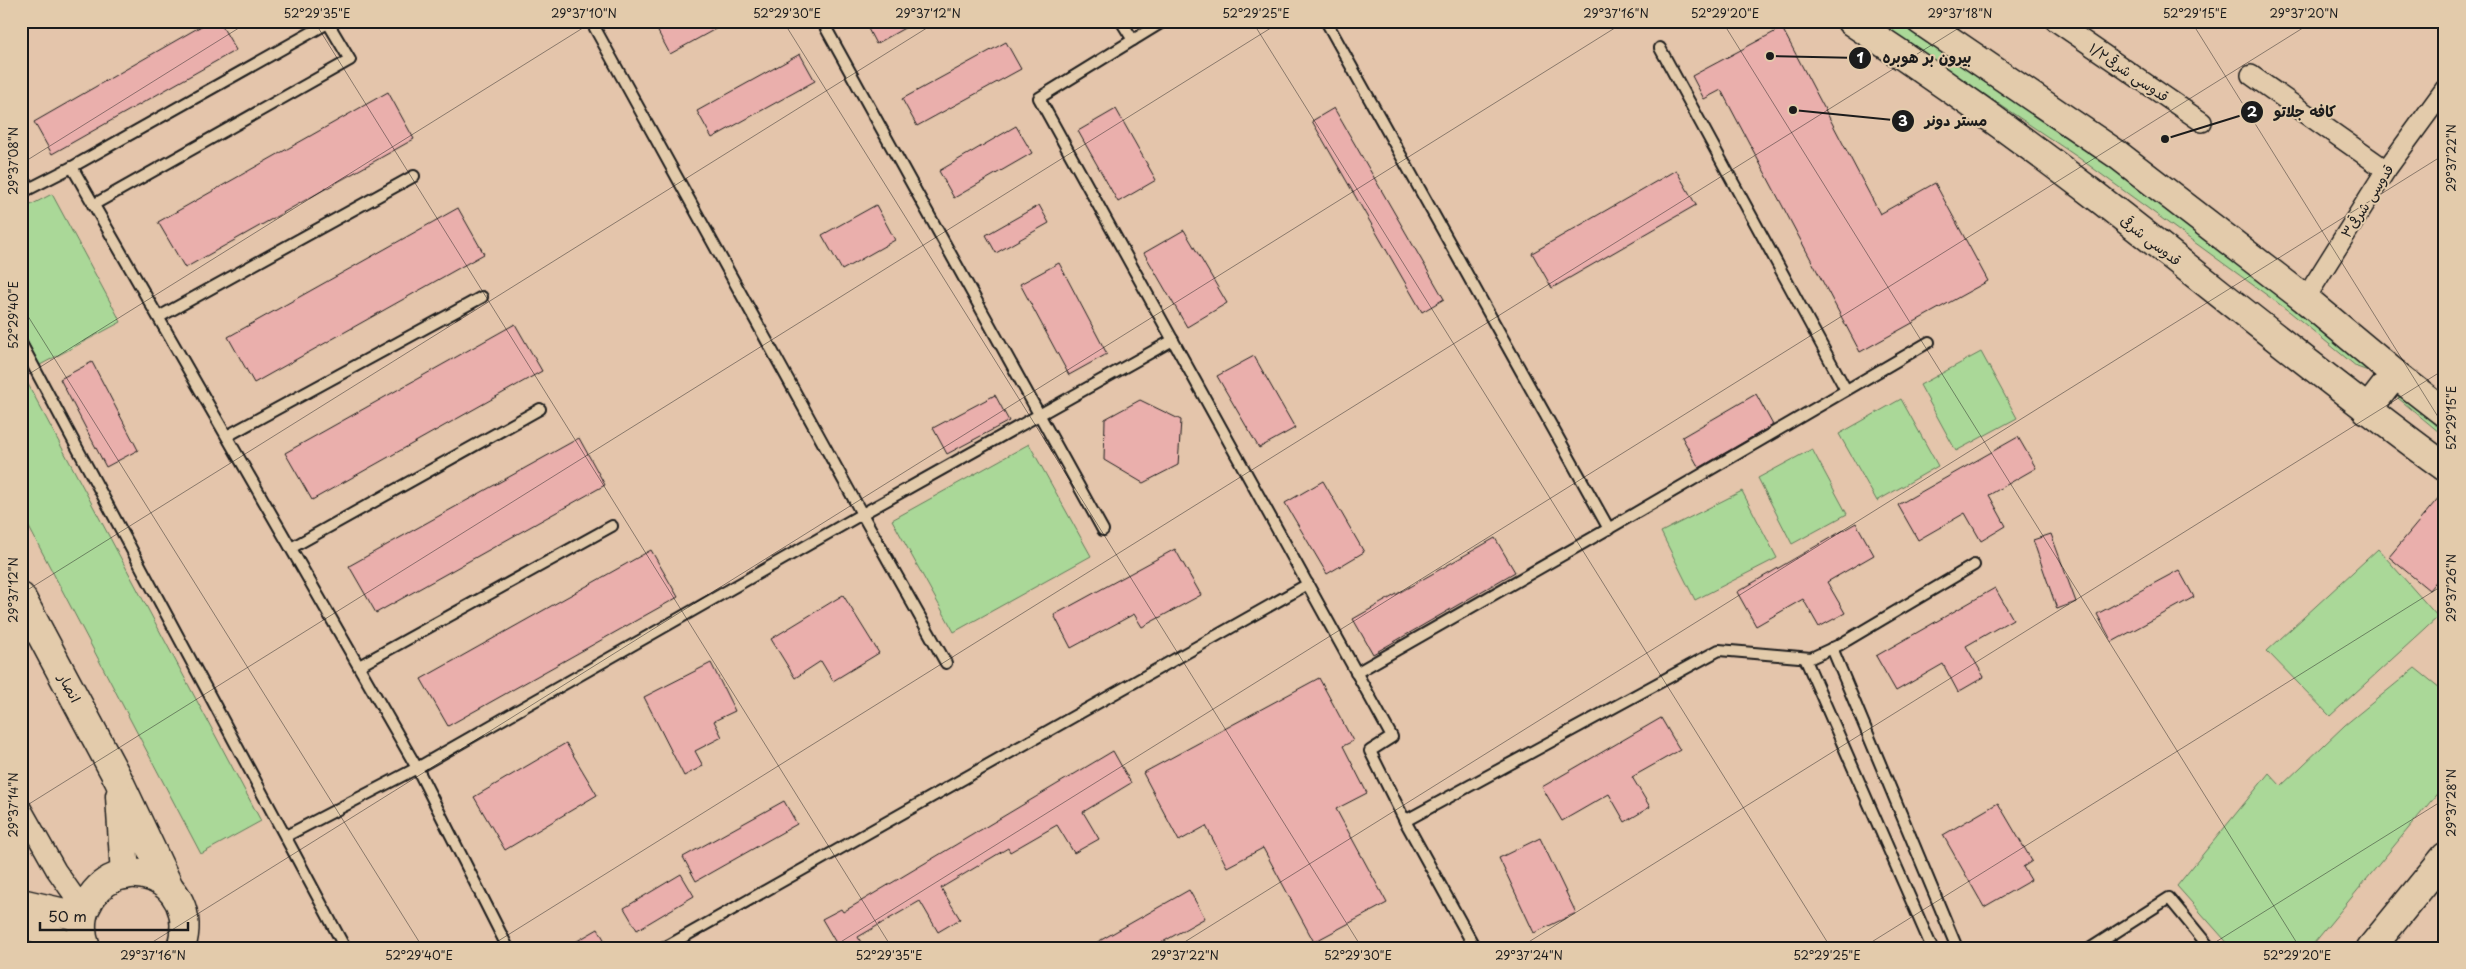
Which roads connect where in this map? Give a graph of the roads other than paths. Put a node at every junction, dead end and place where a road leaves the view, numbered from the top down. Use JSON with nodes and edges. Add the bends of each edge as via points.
{"nodes":[{"id":1,"x":590,"y":21,"type":"edge"},
{"id":2,"x":822,"y":21,"type":"edge"},
{"id":3,"x":1121,"y":21,"type":"edge"},
{"id":4,"x":1164,"y":21,"type":"edge"},
{"id":5,"x":1326,"y":21,"type":"edge"},
{"id":6,"x":1851,"y":21,"type":"edge"},
{"id":7,"x":1921,"y":21,"type":"edge"},
{"id":8,"x":2056,"y":21,"type":"edge"},
{"id":9,"x":1133,"y":40,"type":"junction"},
{"id":10,"x":1660,"y":48,"type":"dead end"},
{"id":11,"x":2251,"y":74,"type":"dead end"},
{"id":12,"x":2445,"y":89,"type":"edge"},
{"id":13,"x":2439,"y":110,"type":"edge"},
{"id":14,"x":2202,"y":122,"type":"dead end"},
{"id":15,"x":72,"y":167,"type":"junction"},
{"id":16,"x":2386,"y":170,"type":"junction"},
{"id":17,"x":414,"y":176,"type":"dead end"},
{"id":18,"x":21,"y":193,"type":"edge"},
{"id":19,"x":93,"y":205,"type":"junction"},
{"id":20,"x":482,"y":297,"type":"dead end"},
{"id":21,"x":2305,"y":299,"type":"junction"},
{"id":22,"x":159,"y":316,"type":"junction"},
{"id":23,"x":1173,"y":340,"type":"junction"},
{"id":24,"x":1930,"y":342,"type":"dead end"},
{"id":25,"x":21,"y":343,"type":"edge"},
{"id":26,"x":2395,"y":374,"type":"junction"},
{"id":27,"x":1846,"y":390,"type":"junction"},
{"id":28,"x":540,"y":409,"type":"dead end"},
{"id":29,"x":2367,"y":410,"type":"junction"},
{"id":30,"x":2445,"y":413,"type":"edge"},
{"id":31,"x":1040,"y":416,"type":"junction"},
{"id":32,"x":227,"y":436,"type":"junction"},
{"id":33,"x":2445,"y":467,"type":"edge"},
{"id":34,"x":862,"y":514,"type":"junction"},
{"id":35,"x":612,"y":526,"type":"dead end"},
{"id":36,"x":1609,"y":529,"type":"junction"},
{"id":37,"x":1102,"y":530,"type":"dead end"},
{"id":38,"x":291,"y":548,"type":"junction"},
{"id":39,"x":1974,"y":565,"type":"dead end"},
{"id":40,"x":1308,"y":584,"type":"junction"},
{"id":41,"x":21,"y":597,"type":"edge"},
{"id":42,"x":1832,"y":648,"type":"junction"},
{"id":43,"x":1805,"y":658,"type":"junction"},
{"id":44,"x":946,"y":663,"type":"dead end"},
{"id":45,"x":359,"y":666,"type":"junction"},
{"id":46,"x":1356,"y":673,"type":"junction"},
{"id":47,"x":417,"y":768,"type":"junction"},
{"id":48,"x":118,"y":779,"type":"junction"},
{"id":49,"x":21,"y":808,"type":"edge"},
{"id":50,"x":1405,"y":821,"type":"junction"},
{"id":51,"x":286,"y":836,"type":"junction"},
{"id":52,"x":2445,"y":857,"type":"edge"},
{"id":53,"x":125,"y":874,"type":"junction"},
{"id":54,"x":169,"y":886,"type":"junction"},
{"id":55,"x":21,"y":904,"type":"edge"},
{"id":56,"x":83,"y":913,"type":"junction"},
{"id":57,"x":185,"y":914,"type":"junction"},
{"id":58,"x":21,"y":921,"type":"edge"},
{"id":59,"x":72,"y":948,"type":"edge"},
{"id":60,"x":86,"y":948,"type":"edge"},
{"id":61,"x":181,"y":948,"type":"edge"},
{"id":62,"x":203,"y":948,"type":"edge"},
{"id":63,"x":346,"y":948,"type":"edge"},
{"id":64,"x":508,"y":948,"type":"edge"},
{"id":65,"x":664,"y":948,"type":"edge"},
{"id":66,"x":1475,"y":948,"type":"edge"},
{"id":67,"x":1932,"y":948,"type":"edge"},
{"id":68,"x":1957,"y":948,"type":"edge"},
{"id":69,"x":2091,"y":948,"type":"edge"},
{"id":70,"x":2210,"y":948,"type":"edge"},
{"id":71,"x":2371,"y":948,"type":"edge"}],
"edges":[{"from":1,"to":34,"type":"lane"},
{"from":2,"to":31,"type":"lane"},
{"from":3,"to":9,"type":"lane"},
{"from":4,"to":9,"type":"lane"},
{"from":5,"to":36,"type":"lane"},
{"from":6,"to":29,"type":"main road","name":"قدوسی شرقی","via":[[2090,192]]},
{"from":7,"to":21,"type":"main road","via":[[2118,155]]},
{"from":8,"to":14,"type":"street","name":"قدوسی شرقی۱/۲"},
{"from":9,"to":23,"type":"lane","via":[[1039,98]]},
{"from":10,"to":27,"type":"lane"},
{"from":11,"to":16,"type":"street"},
{"from":12,"to":13,"type":"street","name":"قدوسی شرقی۳"},
{"from":13,"to":16,"type":"street","name":"قدوسی شرقی۳"},
{"from":15,"to":18,"type":"lane"},
{"from":15,"to":19,"type":"lane"},
{"from":15,"to":19,"type":"lane","via":[[328,23],[350,60]]},
{"from":16,"to":21,"type":"street","name":"قدوسی شرقی۳"},
{"from":17,"to":22,"type":"lane"},
{"from":19,"to":22,"type":"lane"},
{"from":20,"to":32,"type":"lane"},
{"from":21,"to":26,"type":"main road"},
{"from":22,"to":32,"type":"lane"},
{"from":23,"to":31,"type":"lane"},
{"from":23,"to":40,"type":"lane"},
{"from":24,"to":27,"type":"lane"},
{"from":25,"to":51,"type":"lane"},
{"from":26,"to":29,"type":"main road"},
{"from":26,"to":30,"type":"main road"},
{"from":27,"to":36,"type":"lane"},
{"from":28,"to":38,"type":"lane"},
{"from":29,"to":33,"type":"main road","name":"قدوسی شرقی"},
{"from":31,"to":34,"type":"lane"},
{"from":31,"to":37,"type":"lane"},
{"from":32,"to":38,"type":"lane"},
{"from":34,"to":44,"type":"lane"},
{"from":34,"to":47,"type":"lane"},
{"from":35,"to":45,"type":"lane"},
{"from":36,"to":46,"type":"lane"},
{"from":38,"to":45,"type":"lane"},
{"from":39,"to":42,"type":"lane"},
{"from":40,"to":46,"type":"lane"},
{"from":40,"to":65,"type":"lane"},
{"from":41,"to":48,"type":"main road","name":"انصار"},
{"from":42,"to":43,"type":"lane"},
{"from":42,"to":68,"type":"lane"},
{"from":43,"to":50,"type":"lane","via":[[1719,650]]},
{"from":43,"to":67,"type":"lane"},
{"from":45,"to":47,"type":"lane"},
{"from":46,"to":50,"type":"lane","via":[[1392,737],[1370,750]]},
{"from":47,"to":51,"type":"lane"},
{"from":47,"to":64,"type":"lane"},
{"from":48,"to":53,"type":"main road","name":"انصار"},
{"from":48,"to":54,"type":"main road","name":"انصار"},
{"from":49,"to":56,"type":"street"},
{"from":50,"to":66,"type":"lane"},
{"from":51,"to":63,"type":"lane"},
{"from":52,"to":71,"type":"main road"},
{"from":53,"to":54,"type":"main road","via":[[156,878]]},
{"from":53,"to":56,"type":"main road","via":[[100,887]]},
{"from":54,"to":57,"type":"main road","name":"انصار"},
{"from":55,"to":56,"type":"main road"},
{"from":56,"to":60,"type":"main road","via":[[82,932]]},
{"from":57,"to":61,"type":"main road","via":[[186,932]]},
{"from":57,"to":62,"type":"main road"},
{"from":58,"to":59,"type":"main road"},
{"from":69,"to":70,"type":"lane","via":[[2169,898]]}]}
